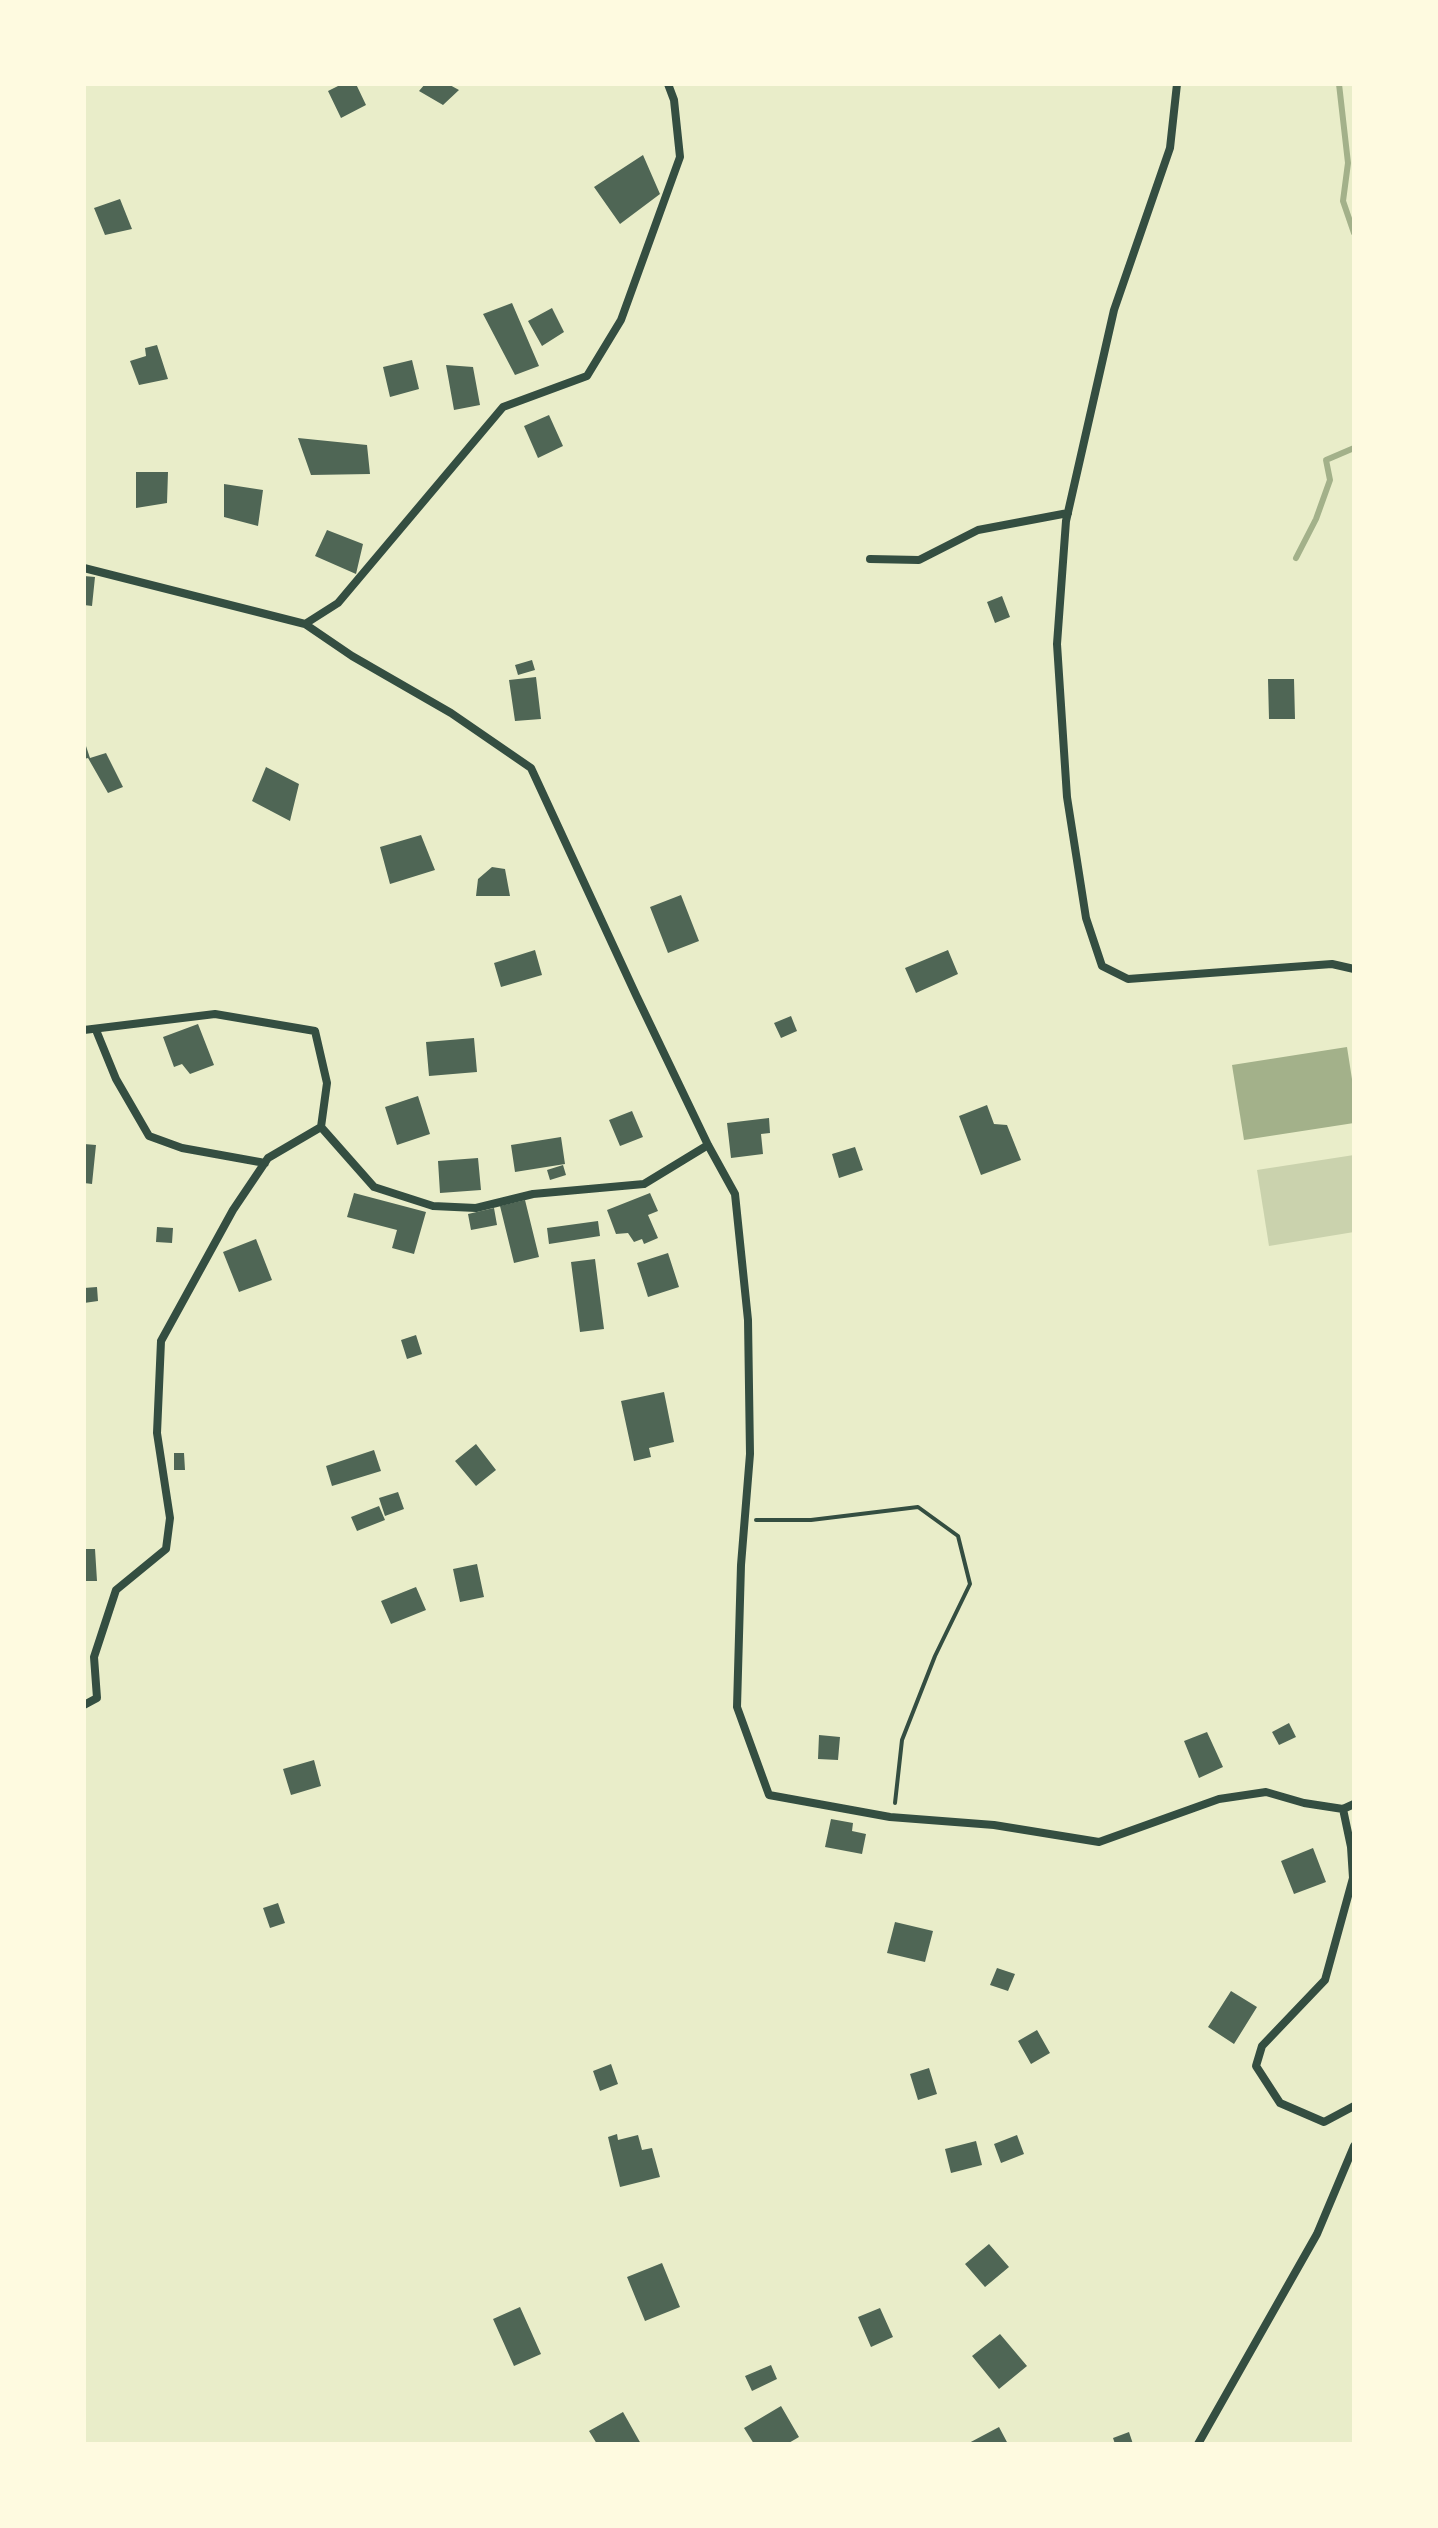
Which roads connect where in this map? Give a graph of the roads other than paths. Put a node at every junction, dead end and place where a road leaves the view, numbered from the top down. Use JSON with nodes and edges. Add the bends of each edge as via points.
{"nodes":[{"id":1,"x":668,"y":84,"type":"edge"},
{"id":2,"x":1177,"y":84,"type":"edge"},
{"id":3,"x":1068,"y":513,"type":"junction"},
{"id":4,"x":870,"y":559,"type":"dead end"},
{"id":5,"x":84,"y":568,"type":"edge"},
{"id":6,"x":305,"y":624,"type":"junction"},
{"id":7,"x":1354,"y":969,"type":"edge"},
{"id":8,"x":84,"y":1030,"type":"edge"},
{"id":9,"x":96,"y":1030,"type":"junction"},
{"id":10,"x":321,"y":1127,"type":"junction"},
{"id":11,"x":708,"y":1145,"type":"junction"},
{"id":12,"x":265,"y":1163,"type":"junction"},
{"id":13,"x":84,"y":1705,"type":"edge"},
{"id":14,"x":1354,"y":1804,"type":"edge"},
{"id":15,"x":1343,"y":1809,"type":"junction"},
{"id":16,"x":1354,"y":2106,"type":"edge"},
{"id":17,"x":1354,"y":2146,"type":"edge"},
{"id":18,"x":1198,"y":2444,"type":"edge"}],
"edges":[{"from":1,"to":6,"type":"street","via":[[680,157],[621,320],[587,376],[503,407],[338,603]]},
{"from":2,"to":3,"type":"street","via":[[1170,148],[1114,310]]},
{"from":3,"to":4,"type":"street","via":[[978,530],[919,560]]},
{"from":3,"to":7,"type":"street","via":[[1057,644],[1067,797],[1086,918],[1102,966],[1128,979],[1332,964]]},
{"from":5,"to":6,"type":"street"},
{"from":6,"to":11,"type":"street","via":[[531,768]]},
{"from":8,"to":9,"type":"street"},
{"from":9,"to":10,"type":"street","via":[[215,1014],[315,1031],[327,1083]]},
{"from":9,"to":12,"type":"street","via":[[116,1079],[149,1136],[182,1148]]},
{"from":10,"to":11,"type":"street","via":[[374,1187],[447,1207],[476,1208],[533,1194],[644,1184]]},
{"from":10,"to":12,"type":"street"},
{"from":11,"to":15,"type":"street","via":[[735,1194],[748,1320],[750,1454],[737,1707],[769,1795],[894,1818],[994,1825],[1099,1842],[1219,1799],[1266,1792]]},
{"from":12,"to":13,"type":"street","via":[[161,1341],[157,1433],[170,1518],[166,1549],[116,1590],[94,1657],[97,1698]]},
{"from":14,"to":15,"type":"street"},
{"from":15,"to":16,"type":"street","via":[[1353,1878],[1325,1980],[1262,2046],[1256,2066],[1280,2103],[1324,2122]]},
{"from":17,"to":18,"type":"street","via":[[1317,2234]]}]}
